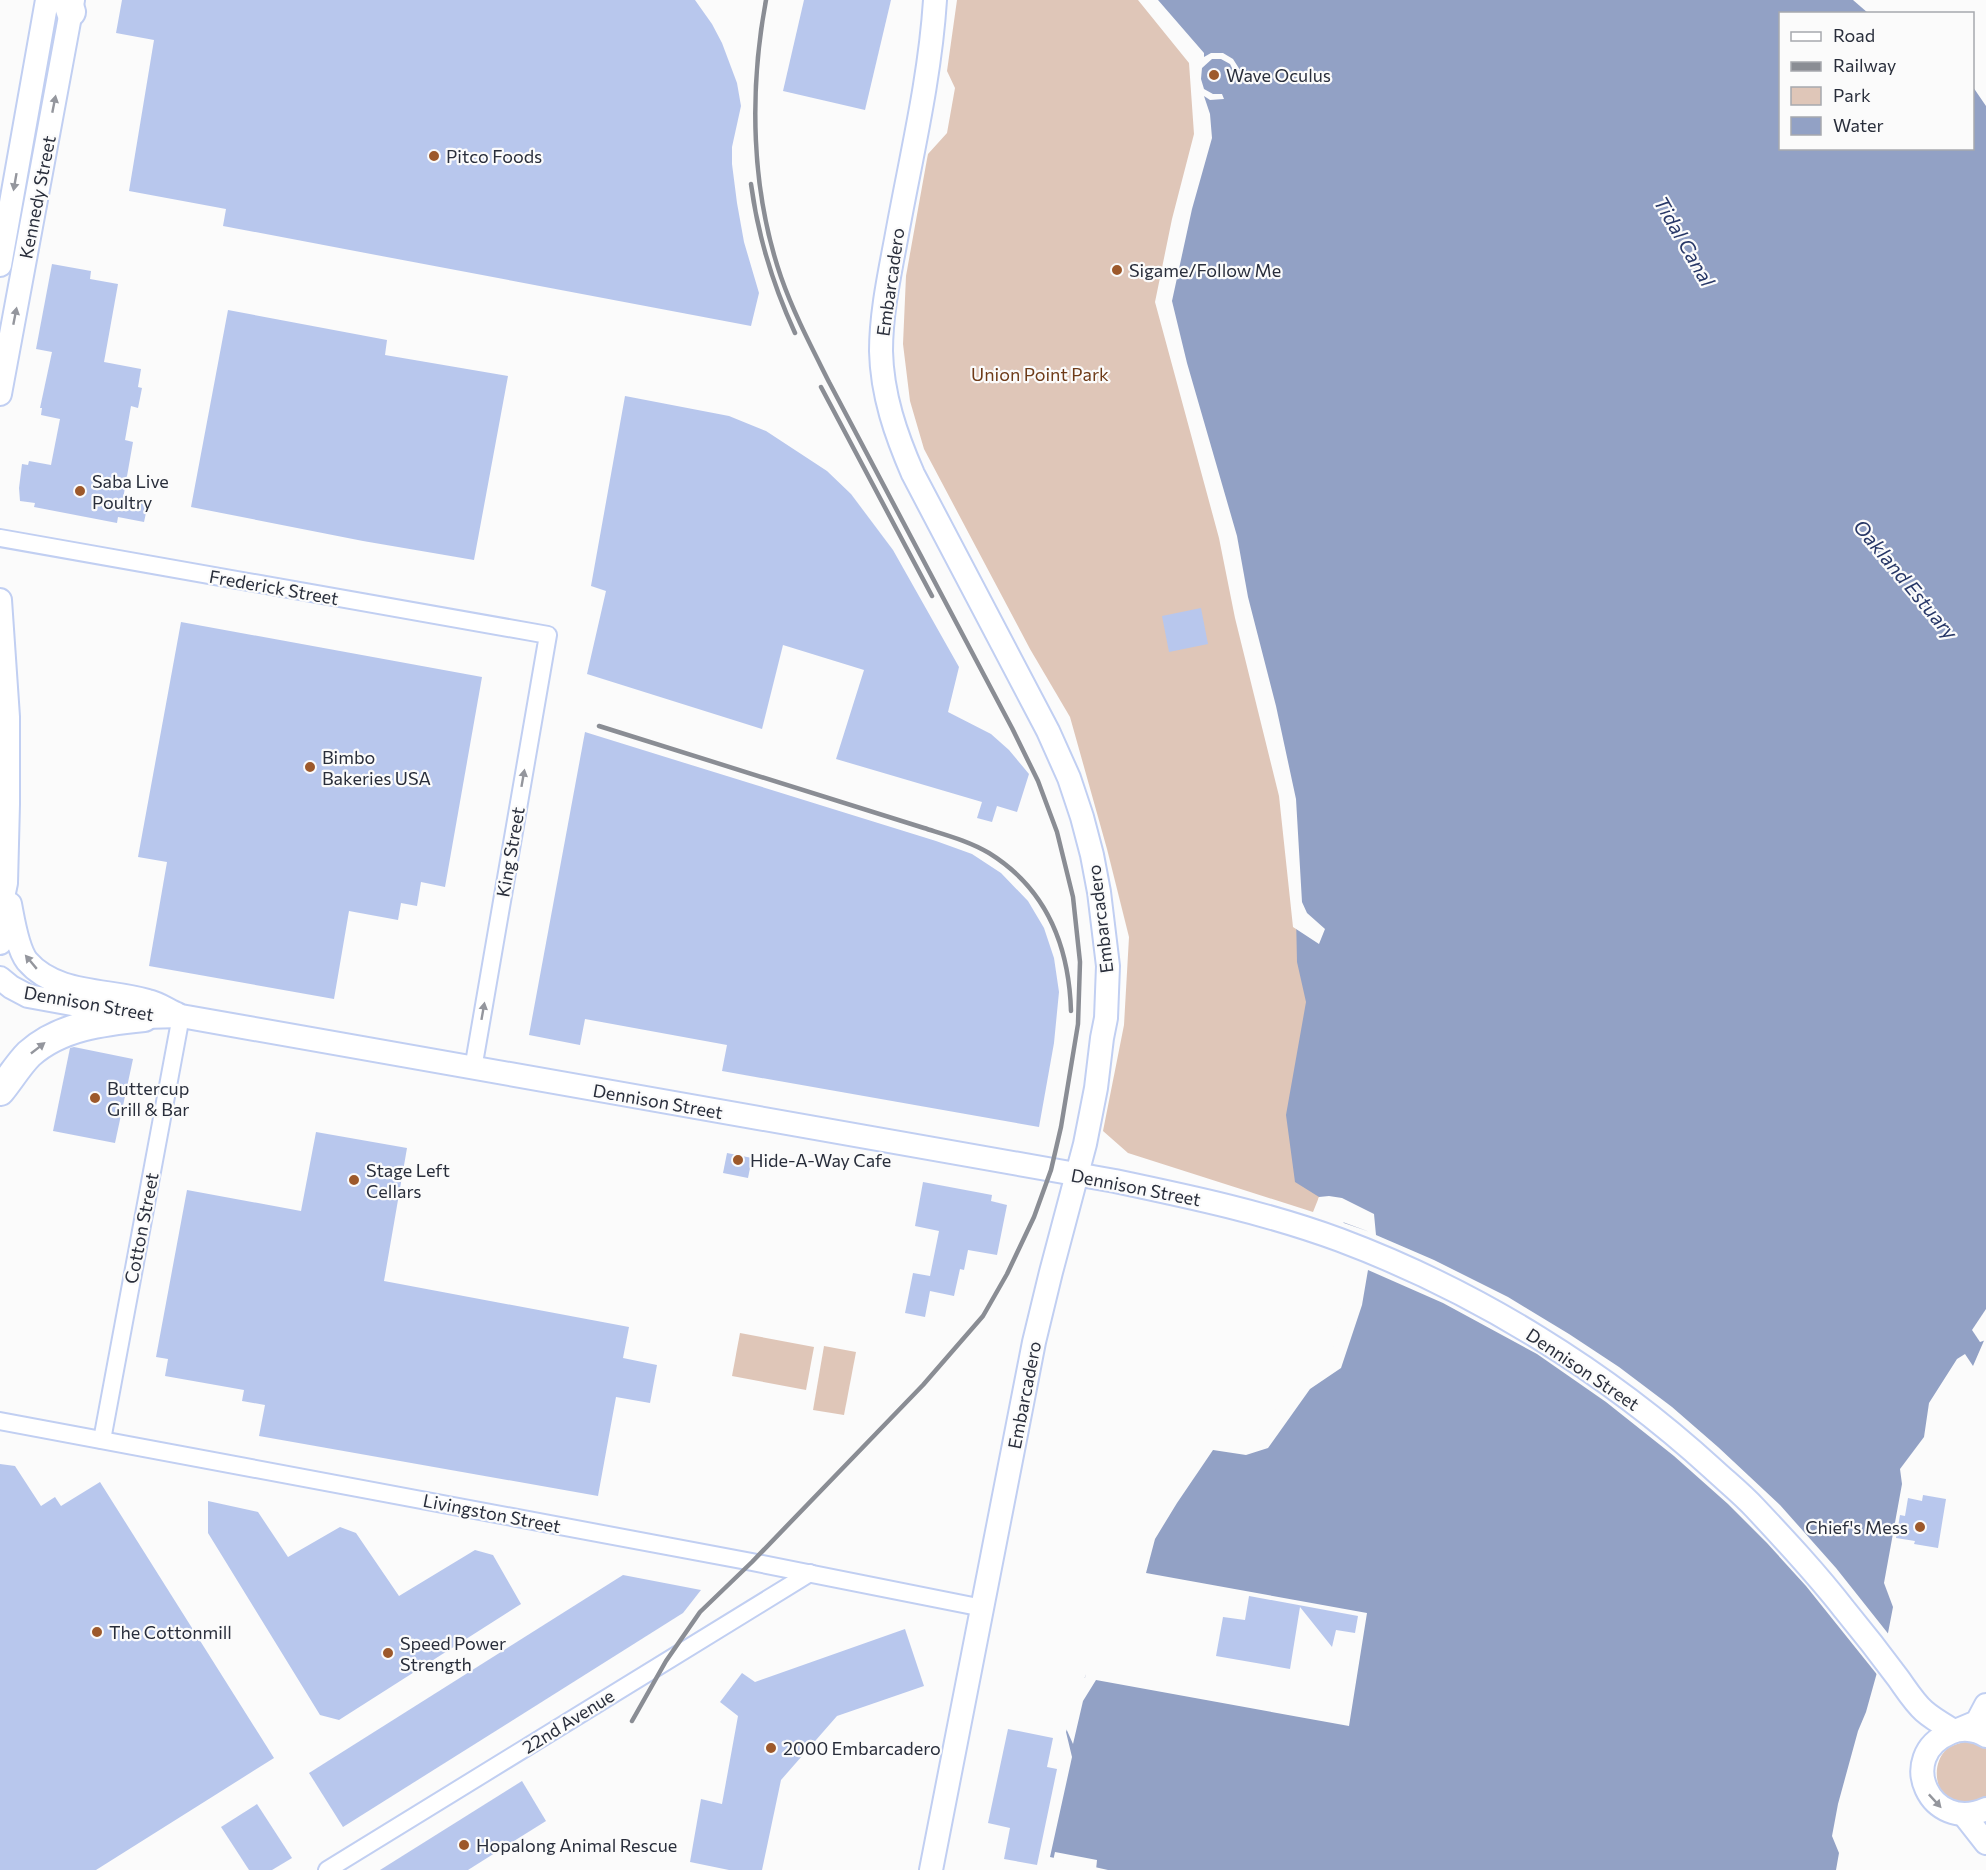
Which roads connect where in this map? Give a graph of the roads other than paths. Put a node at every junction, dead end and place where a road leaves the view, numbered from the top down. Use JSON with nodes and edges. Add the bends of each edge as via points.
{"nodes":[{"id":1,"x":935,"y":0,"type":"edge"},
{"id":2,"x":65,"y":3,"type":"edge"},
{"id":3,"x":0,"y":266,"type":"edge"},
{"id":4,"x":0,"y":394,"type":"edge"},
{"id":5,"x":0,"y":538,"type":"edge"},
{"id":6,"x":0,"y":600,"type":"edge"},
{"id":7,"x":548,"y":635,"type":"joint"},
{"id":8,"x":6,"y":883,"type":"junction"},
{"id":9,"x":0,"y":943,"type":"edge"},
{"id":10,"x":0,"y":978,"type":"edge"},
{"id":11,"x":181,"y":1016,"type":"junction"},
{"id":12,"x":144,"y":1017,"type":"junction"},
{"id":13,"x":473,"y":1069,"type":"junction"},
{"id":14,"x":0,"y":1091,"type":"edge"},
{"id":15,"x":1076,"y":1174,"type":"junction"},
{"id":16,"x":0,"y":1421,"type":"edge"},
{"id":17,"x":102,"y":1440,"type":"junction"},
{"id":18,"x":810,"y":1573,"type":"junction"},
{"id":19,"x":983,"y":1608,"type":"junction"},
{"id":20,"x":1986,"y":1705,"type":"edge"},
{"id":21,"x":1922,"y":1710,"type":"junction"},
{"id":22,"x":1956,"y":1731,"type":"junction"},
{"id":23,"x":1986,"y":1736,"type":"edge"},
{"id":24,"x":1924,"y":1758,"type":"junction"},
{"id":25,"x":1978,"y":1816,"type":"edge"},
{"id":26,"x":1986,"y":1843,"type":"edge"},
{"id":27,"x":327,"y":1870,"type":"edge"},
{"id":28,"x":931,"y":1870,"type":"edge"}],
"edges":[{"from":1,"to":15,"type":"main road","name":"Embarcadero","via":[[882,325],[885,392],[898,441],[913,474],[1048,731],[1069,778],[1092,855],[1108,966],[1106,1018],[1096,1088]]},
{"from":2,"to":3,"type":"main road","name":"Kennedy Street","one_way":true},
{"from":4,"to":2,"type":"main road","name":"Kennedy Street","one_way":true},
{"from":5,"to":7,"type":"street","name":"Frederick Street"},
{"from":6,"to":8,"type":"main road","via":[[8,717]]},
{"from":13,"to":7,"type":"street","name":"King Street","one_way":true},
{"from":8,"to":9,"type":"main road"},
{"from":11,"to":8,"type":"main road","name":"Dennison Street","one_way":true,"via":[[149,1001],[67,985],[42,974],[26,959]]},
{"from":10,"to":12,"type":"main road","name":"Dennison Street","via":[[28,996]]},
{"from":11,"to":12,"type":"main road","name":"Dennison Street"},
{"from":11,"to":13,"type":"main road","name":"Dennison Street"},
{"from":11,"to":17,"type":"street","name":"Cotton Street"},
{"from":14,"to":12,"type":"highway","one_way":true,"via":[[29,1055],[46,1041],[100,1022]]},
{"from":13,"to":15,"type":"main road","name":"Dennison Street"},
{"from":15,"to":19,"type":"main road","name":"Embarcadero","via":[[1035,1342]]},
{"from":15,"to":21,"type":"main road","name":"Dennison Street","via":[[1196,1198],[1341,1240],[1463,1296],[1558,1350],[1644,1410],[1751,1504],[1843,1607]]},
{"from":16,"to":17,"type":"street","name":"Livingston Street"},
{"from":17,"to":18,"type":"street","name":"Livingston Street"},
{"from":18,"to":19,"type":"street","name":"Livingston Street"},
{"from":18,"to":27,"type":"street","name":"22nd Avenue"},
{"from":19,"to":28,"type":"main road","name":"Embarcadero"},
{"from":20,"to":22,"type":"main road","via":[[1977,1722]]},
{"from":21,"to":22,"type":"main road","name":"Dennison Street"},
{"from":21,"to":24,"type":"main road"},
{"from":22,"to":23,"type":"main road","via":[[1970,1730]]},
{"from":22,"to":24,"type":"main road","via":[[1941,1737]]},
{"from":24,"to":25,"type":"main road","one_way":true,"via":[[1923,1778],[1929,1797],[1951,1813]]},
{"from":25,"to":26,"type":"main road"}]}
